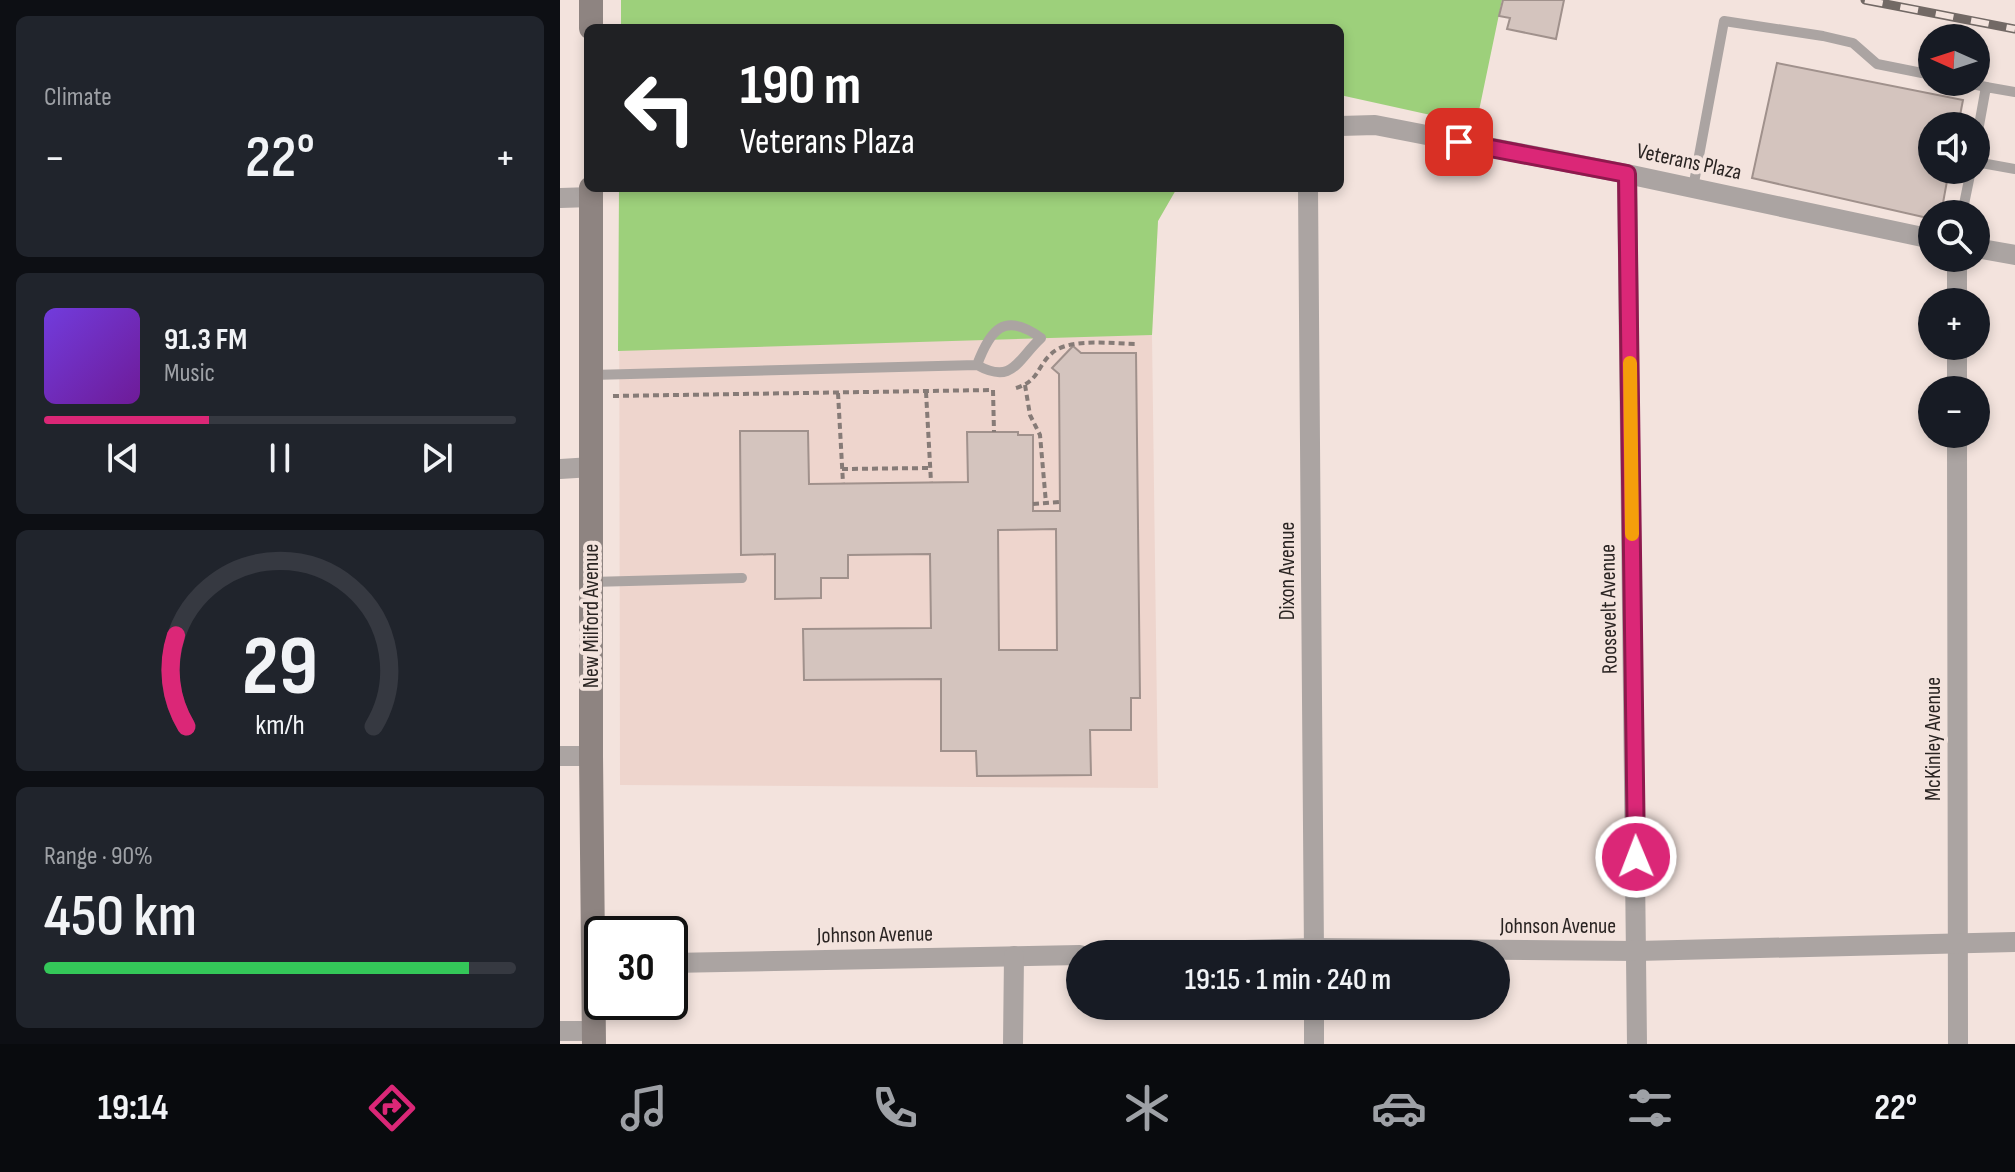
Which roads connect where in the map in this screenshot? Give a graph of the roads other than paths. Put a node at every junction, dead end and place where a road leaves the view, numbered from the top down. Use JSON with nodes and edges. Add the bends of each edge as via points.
{"nodes":[{"id":1,"x":591,"y":0,"type":"edge"},
{"id":2,"x":591,"y":24,"type":"edge"},
{"id":3,"x":1918,"y":72,"type":"edge"},
{"id":4,"x":1990,"y":88,"type":"edge"},
{"id":5,"x":2015,"y":92,"type":"edge"},
{"id":6,"x":1344,"y":126,"type":"edge"},
{"id":7,"x":1990,"y":165,"type":"edge"},
{"id":8,"x":2015,"y":169,"type":"edge"},
{"id":9,"x":1627,"y":174,"type":"junction"},
{"id":10,"x":1693,"y":188,"type":"junction"},
{"id":11,"x":592,"y":192,"type":"edge"},
{"id":12,"x":1308,"y":192,"type":"edge"},
{"id":13,"x":560,"y":198,"type":"edge"},
{"id":14,"x":1918,"y":236,"type":"edge"},
{"id":15,"x":1990,"y":251,"type":"edge"},
{"id":16,"x":2015,"y":255,"type":"edge"},
{"id":17,"x":977,"y":365,"type":"junction"},
{"id":18,"x":592,"y":375,"type":"junction"},
{"id":19,"x":1957,"y":448,"type":"edge"},
{"id":20,"x":592,"y":467,"type":"junction"},
{"id":21,"x":560,"y":469,"type":"edge"},
{"id":22,"x":742,"y":578,"type":"dead end"},
{"id":23,"x":591,"y":582,"type":"junction"},
{"id":24,"x":560,"y":756,"type":"edge"},
{"id":25,"x":591,"y":756,"type":"junction"},
{"id":26,"x":597,"y":916,"type":"edge"},
{"id":27,"x":1314,"y":940,"type":"edge"},
{"id":28,"x":1957,"y":942,"type":"junction"},
{"id":29,"x":2015,"y":942,"type":"edge"},
{"id":30,"x":1510,"y":951,"type":"edge"},
{"id":31,"x":1637,"y":951,"type":"junction"},
{"id":32,"x":1066,"y":955,"type":"edge"},
{"id":33,"x":1014,"y":956,"type":"junction"},
{"id":34,"x":688,"y":963,"type":"edge"},
{"id":35,"x":1314,"y":1020,"type":"edge"},
{"id":36,"x":560,"y":1031,"type":"edge"},
{"id":37,"x":594,"y":1038,"type":"edge"},
{"id":38,"x":1013,"y":1044,"type":"edge"},
{"id":39,"x":1314,"y":1044,"type":"edge"},
{"id":40,"x":1637,"y":1044,"type":"edge"},
{"id":41,"x":1958,"y":1044,"type":"edge"}],
"edges":[{"from":1,"to":2,"type":"street"},
{"from":3,"to":10,"type":"lane","via":[[1877,64],[1853,43],[1724,21]]},
{"from":4,"to":5,"type":"lane"},
{"from":6,"to":9,"type":"street","name":"Veterans Plaza","via":[[1375,125]]},
{"from":7,"to":8,"type":"lane"},
{"from":9,"to":10,"type":"street","name":"Veterans Plaza"},
{"from":9,"to":31,"type":"street","name":"Roosevelt Avenue"},
{"from":10,"to":14,"type":"street","name":"Veterans Plaza"},
{"from":11,"to":13,"type":"street"},
{"from":11,"to":18,"type":"street","name":"New Milford Avenue"},
{"from":12,"to":27,"type":"street","name":"Dixon Avenue"},
{"from":15,"to":16,"type":"street"},
{"from":17,"to":17,"type":"lane","via":[[1003,373],[1013,370],[1041,338],[1009,325],[995,330]]},
{"from":17,"to":18,"type":"lane"},
{"from":18,"to":20,"type":"street","name":"New Milford Avenue"},
{"from":19,"to":28,"type":"street","name":"McKinley Avenue"},
{"from":20,"to":21,"type":"street"},
{"from":20,"to":23,"type":"street","name":"New Milford Avenue"},
{"from":22,"to":23,"type":"lane"},
{"from":23,"to":25,"type":"street","name":"New Milford Avenue"},
{"from":24,"to":25,"type":"street"},
{"from":25,"to":26,"type":"street","name":"New Milford Avenue"},
{"from":28,"to":29,"type":"street","name":"Johnson Avenue"},
{"from":28,"to":31,"type":"street","name":"Johnson Avenue"},
{"from":28,"to":41,"type":"street","name":"McKinley Avenue"},
{"from":30,"to":31,"type":"street","name":"Johnson Avenue"},
{"from":31,"to":40,"type":"street","name":"Roosevelt Avenue"},
{"from":32,"to":33,"type":"street","name":"Johnson Avenue"},
{"from":33,"to":34,"type":"street","name":"Johnson Avenue"},
{"from":33,"to":38,"type":"street"},
{"from":35,"to":39,"type":"street"},
{"from":36,"to":37,"type":"street"}]}
